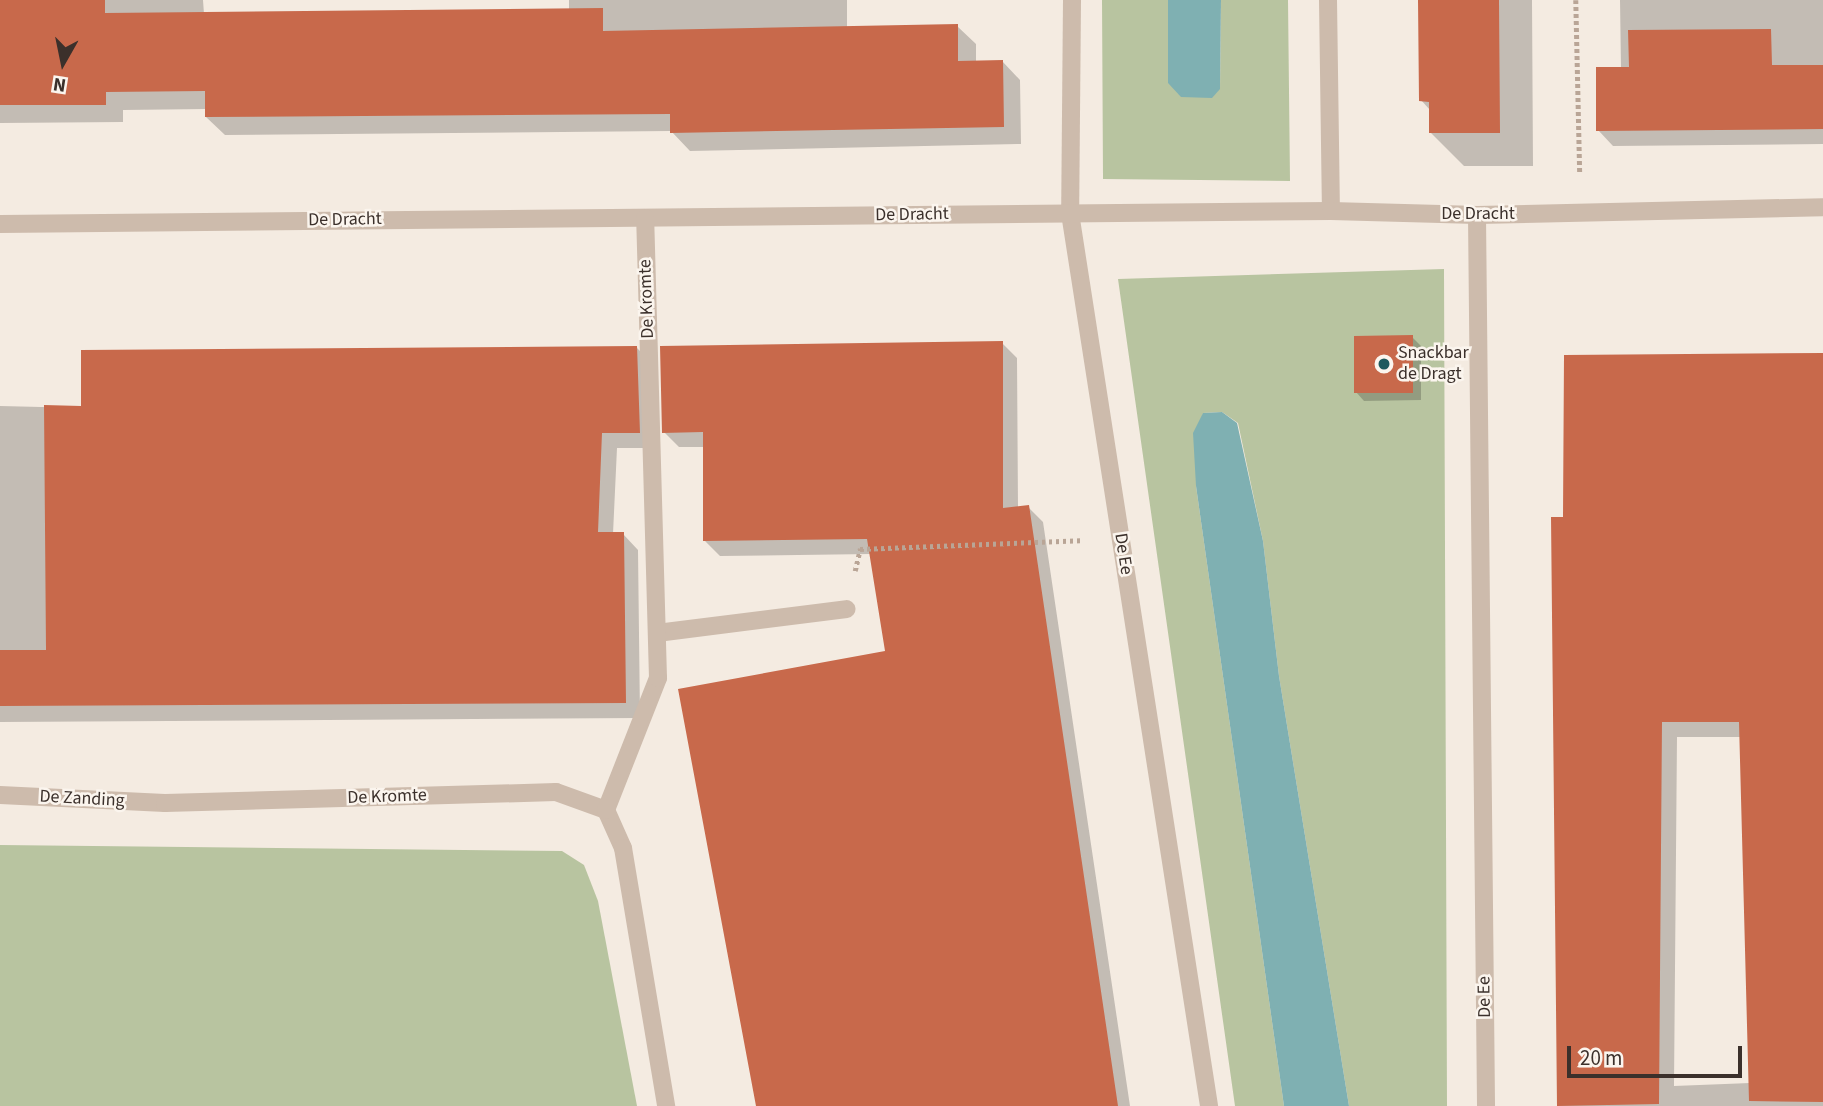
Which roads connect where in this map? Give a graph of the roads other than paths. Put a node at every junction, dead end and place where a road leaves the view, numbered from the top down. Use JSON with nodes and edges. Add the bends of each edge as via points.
{"nodes":[{"id":1,"x":1072,"y":0,"type":"edge"},
{"id":2,"x":1328,"y":0,"type":"edge"},
{"id":3,"x":1823,"y":207,"type":"edge"},
{"id":4,"x":1331,"y":211,"type":"junction"},
{"id":5,"x":1070,"y":213,"type":"junction"},
{"id":6,"x":1476,"y":215,"type":"junction"},
{"id":7,"x":645,"y":218,"type":"junction"},
{"id":8,"x":0,"y":224,"type":"edge"},
{"id":9,"x":846,"y":609,"type":"road end"},
{"id":10,"x":657,"y":633,"type":"junction"},
{"id":11,"x":0,"y":794,"type":"edge"},
{"id":12,"x":165,"y":803,"type":"joint"},
{"id":13,"x":606,"y":810,"type":"junction"},
{"id":14,"x":666,"y":1106,"type":"edge"},
{"id":15,"x":1209,"y":1106,"type":"edge"},
{"id":16,"x":1486,"y":1106,"type":"edge"}],
"edges":[{"from":1,"to":5,"type":"street","name":"De Ee"},
{"from":2,"to":4,"type":"street"},
{"from":3,"to":6,"type":"street","name":"De Dracht"},
{"from":4,"to":5,"type":"street","name":"De Dracht"},
{"from":4,"to":6,"type":"street","name":"De Dracht"},
{"from":5,"to":7,"type":"street","name":"De Dracht"},
{"from":5,"to":15,"type":"street","name":"De Ee"},
{"from":6,"to":16,"type":"street","name":"De Ee"},
{"from":7,"to":8,"type":"street","name":"De Dracht"},
{"from":7,"to":10,"type":"street","name":"De Kromte"},
{"from":9,"to":10,"type":"street"},
{"from":10,"to":13,"type":"street","name":"De Kromte","via":[[658,678]]},
{"from":11,"to":12,"type":"street","name":"De Zanding"},
{"from":12,"to":13,"type":"street","name":"De Kromte","via":[[556,792]]},
{"from":13,"to":14,"type":"street","via":[[623,848]]}]}
